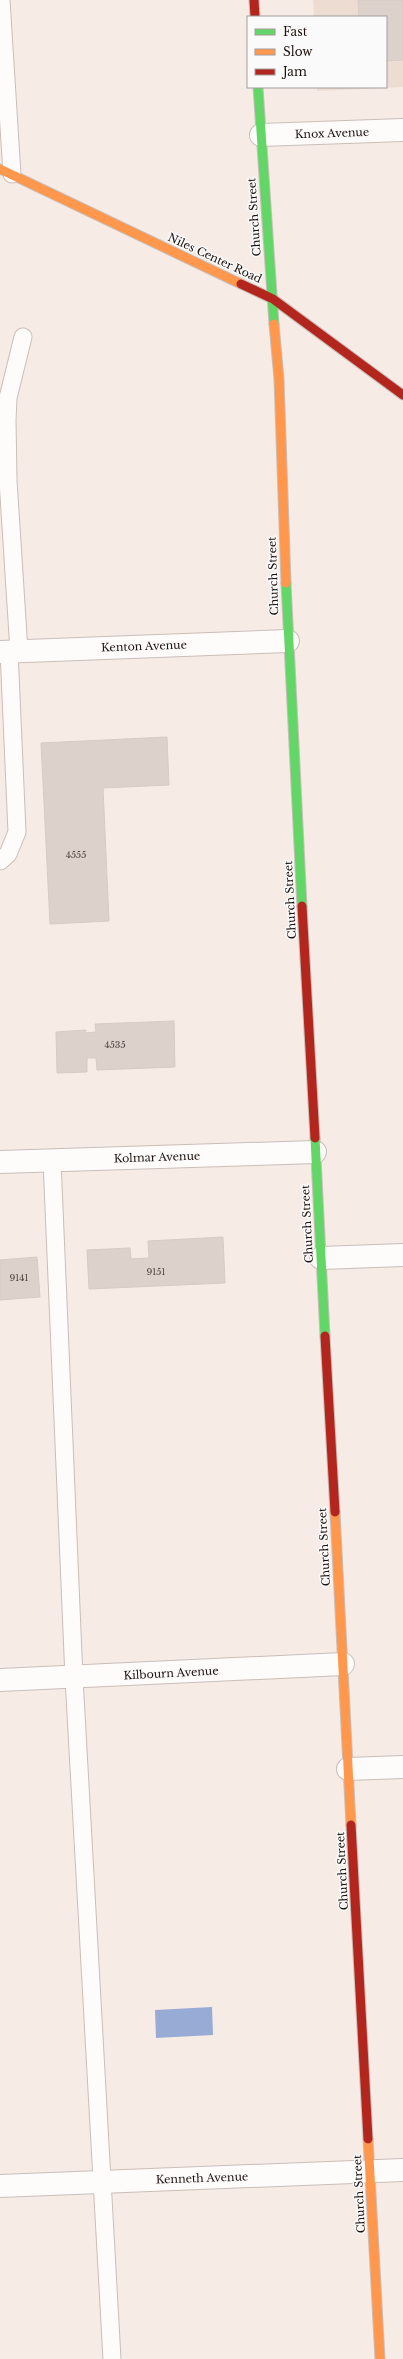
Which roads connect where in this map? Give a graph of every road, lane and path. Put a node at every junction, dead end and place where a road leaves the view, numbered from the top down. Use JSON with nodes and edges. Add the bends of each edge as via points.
{"nodes":[{"id":1,"x":1,"y":0,"type":"edge"},
{"id":2,"x":254,"y":0,"type":"edge"},
{"id":3,"x":255,"y":16,"type":"edge"},
{"id":4,"x":258,"y":88,"type":"edge"},
{"id":5,"x":403,"y":130,"type":"edge"},
{"id":6,"x":261,"y":136,"type":"junction"},
{"id":7,"x":6,"y":172,"type":"edge"},
{"id":8,"x":273,"y":299,"type":"junction"},
{"id":9,"x":23,"y":337,"type":"dead end"},
{"id":10,"x":403,"y":395,"type":"edge"},
{"id":11,"x":288,"y":641,"type":"junction"},
{"id":12,"x":9,"y":651,"type":"edge"},
{"id":13,"x":0,"y":861,"type":"edge"},
{"id":14,"x":315,"y":1152,"type":"junction"},
{"id":15,"x":52,"y":1161,"type":"junction"},
{"id":16,"x":0,"y":1162,"type":"edge"},
{"id":17,"x":403,"y":1255,"type":"edge"},
{"id":18,"x":321,"y":1258,"type":"junction"},
{"id":19,"x":343,"y":1664,"type":"junction"},
{"id":20,"x":74,"y":1678,"type":"junction"},
{"id":21,"x":0,"y":1680,"type":"edge"},
{"id":22,"x":403,"y":1766,"type":"edge"},
{"id":23,"x":348,"y":1769,"type":"junction"},
{"id":24,"x":403,"y":2170,"type":"edge"},
{"id":25,"x":370,"y":2171,"type":"junction"},
{"id":26,"x":102,"y":2182,"type":"junction"},
{"id":27,"x":0,"y":2186,"type":"edge"},
{"id":28,"x":112,"y":2359,"type":"edge"},
{"id":29,"x":380,"y":2359,"type":"edge"}],
"edges":[{"from":1,"to":7,"type":"lane"},
{"from":2,"to":3,"type":"street"},
{"from":4,"to":6,"type":"street","name":"Church Street"},
{"from":5,"to":6,"type":"street","name":"Knox Avenue"},
{"from":6,"to":8,"type":"street","name":"Church Street"},
{"from":7,"to":8,"type":"street","name":"Niles Center Road"},
{"from":8,"to":10,"type":"street","name":"Niles Center Road"},
{"from":8,"to":11,"type":"street","name":"Church Street","via":[[279,379]]},
{"from":9,"to":12,"type":"lane","via":[[8,398],[7,420]]},
{"from":11,"to":12,"type":"street","name":"Kenton Avenue"},
{"from":11,"to":14,"type":"street","name":"Church Street"},
{"from":12,"to":13,"type":"lane","via":[[17,832],[8,854]]},
{"from":14,"to":15,"type":"street","name":"Kolmar Avenue"},
{"from":14,"to":18,"type":"street","name":"Church Street"},
{"from":15,"to":16,"type":"street","name":"Kolmar Avenue"},
{"from":15,"to":20,"type":"lane"},
{"from":17,"to":18,"type":"street"},
{"from":18,"to":19,"type":"street","name":"Church Street"},
{"from":19,"to":20,"type":"street","name":"Kilbourn Avenue"},
{"from":19,"to":23,"type":"street","name":"Church Street"},
{"from":20,"to":21,"type":"street","name":"Kilbourn Avenue"},
{"from":20,"to":26,"type":"lane"},
{"from":22,"to":23,"type":"street"},
{"from":23,"to":25,"type":"street","name":"Church Street"},
{"from":24,"to":25,"type":"street","name":"Kenneth Avenue"},
{"from":25,"to":26,"type":"street","name":"Kenneth Avenue"},
{"from":25,"to":29,"type":"street","name":"Church Street"},
{"from":26,"to":27,"type":"street","name":"Kenneth Avenue"},
{"from":26,"to":28,"type":"lane"}]}
